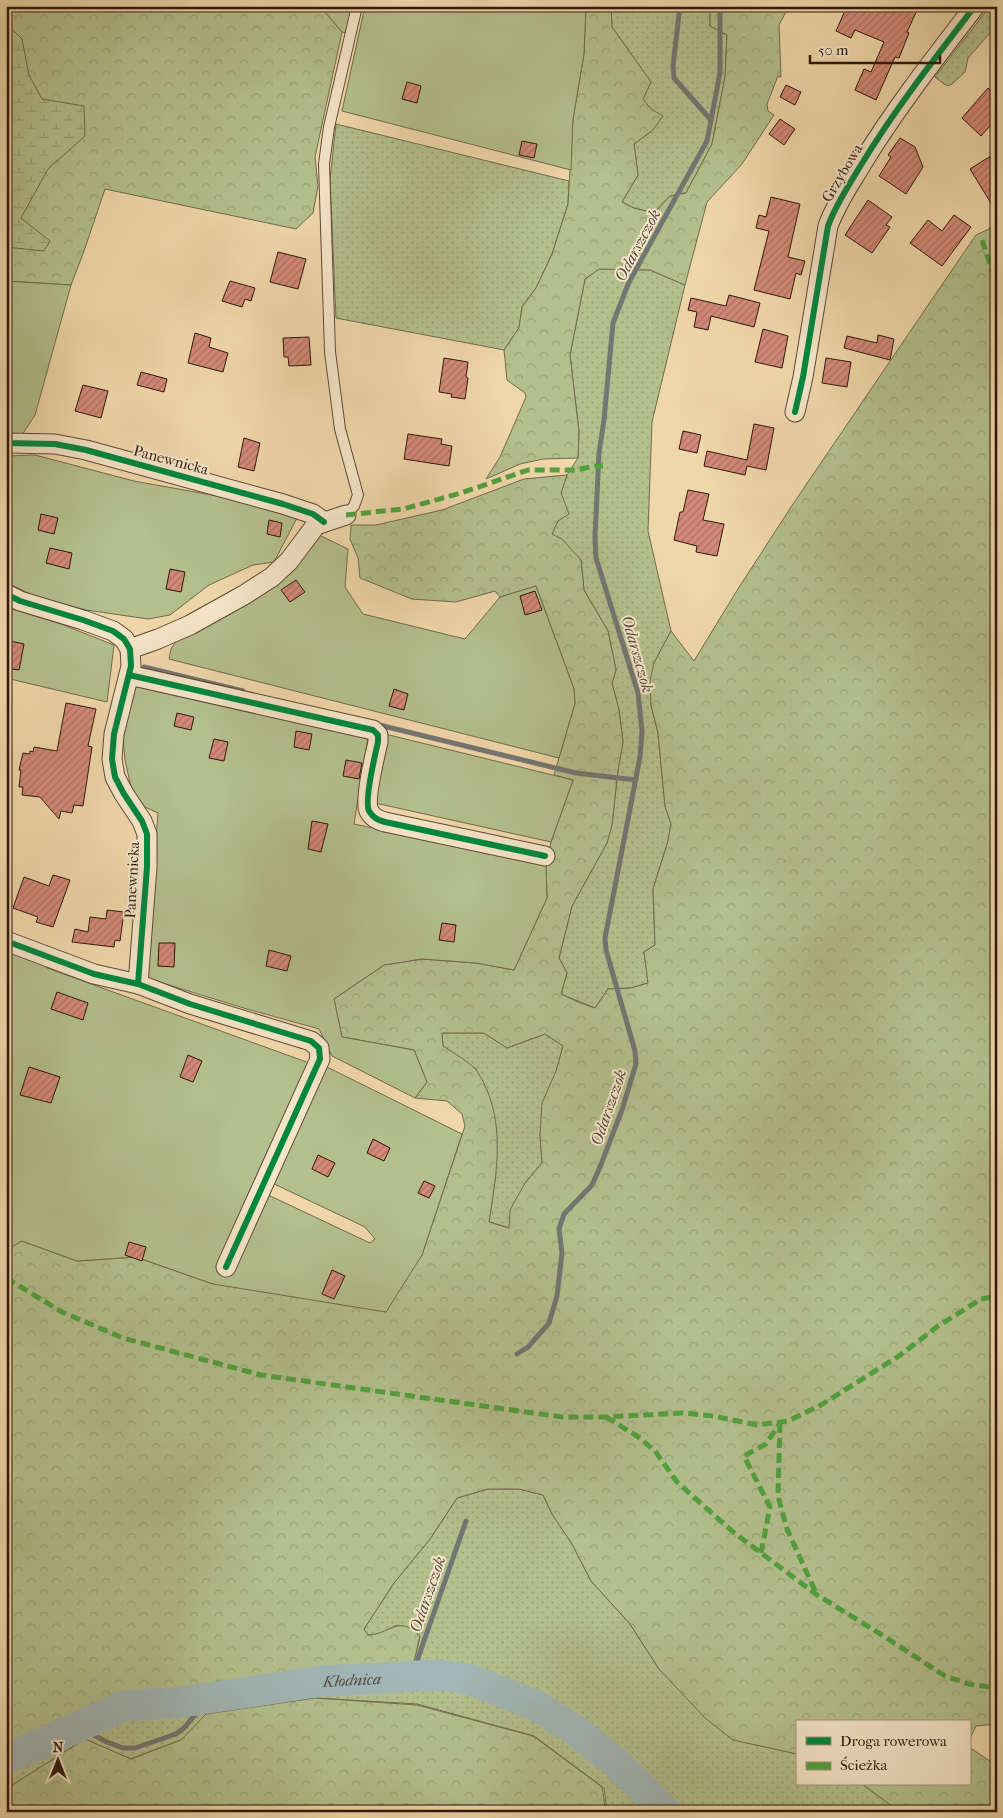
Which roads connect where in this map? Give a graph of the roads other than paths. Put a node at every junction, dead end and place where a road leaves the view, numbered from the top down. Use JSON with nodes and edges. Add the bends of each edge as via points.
{"nodes":[{"id":1,"x":357,"y":6,"type":"edge"},
{"id":2,"x":975,"y":6,"type":"edge"},
{"id":3,"x":795,"y":412,"type":"dead end"},
{"id":4,"x":6,"y":443,"type":"edge"},
{"id":5,"x":346,"y":515,"type":"joint"},
{"id":6,"x":324,"y":522,"type":"junction"},
{"id":7,"x":6,"y":594,"type":"edge"},
{"id":8,"x":130,"y":649,"type":"junction"},
{"id":9,"x":129,"y":674,"type":"junction"},
{"id":10,"x":546,"y":856,"type":"dead end"},
{"id":11,"x":6,"y":941,"type":"edge"},
{"id":12,"x":138,"y":984,"type":"junction"},
{"id":13,"x":226,"y":1267,"type":"dead end"}],
"edges":[{"from":1,"to":5,"type":"lane","via":[[331,118],[324,164],[330,352],[340,429],[358,495]]},
{"from":2,"to":3,"type":"street","name":"Grzybowa","via":[[908,92],[835,208],[828,226]]},
{"from":4,"to":6,"type":"street","name":"Panewnicka","via":[[55,444],[86,450],[283,504],[313,514]]},
{"from":5,"to":6,"type":"street"},
{"from":6,"to":8,"type":"street","via":[[316,525],[289,561],[272,577],[190,625]]},
{"from":7,"to":8,"type":"street","via":[[113,631],[124,639]]},
{"from":8,"to":9,"type":"street","name":"Panewnicka"},
{"from":9,"to":10,"type":"street","via":[[373,730],[378,735],[378,742],[367,800],[368,810],[374,818]]},
{"from":9,"to":12,"type":"street","name":"Panewnicka","via":[[114,734],[112,759],[115,777],[147,834]]},
{"from":11,"to":12,"type":"street","via":[[94,974]]},
{"from":12,"to":13,"type":"street","via":[[190,1004],[311,1041],[319,1048],[320,1059]]}]}
